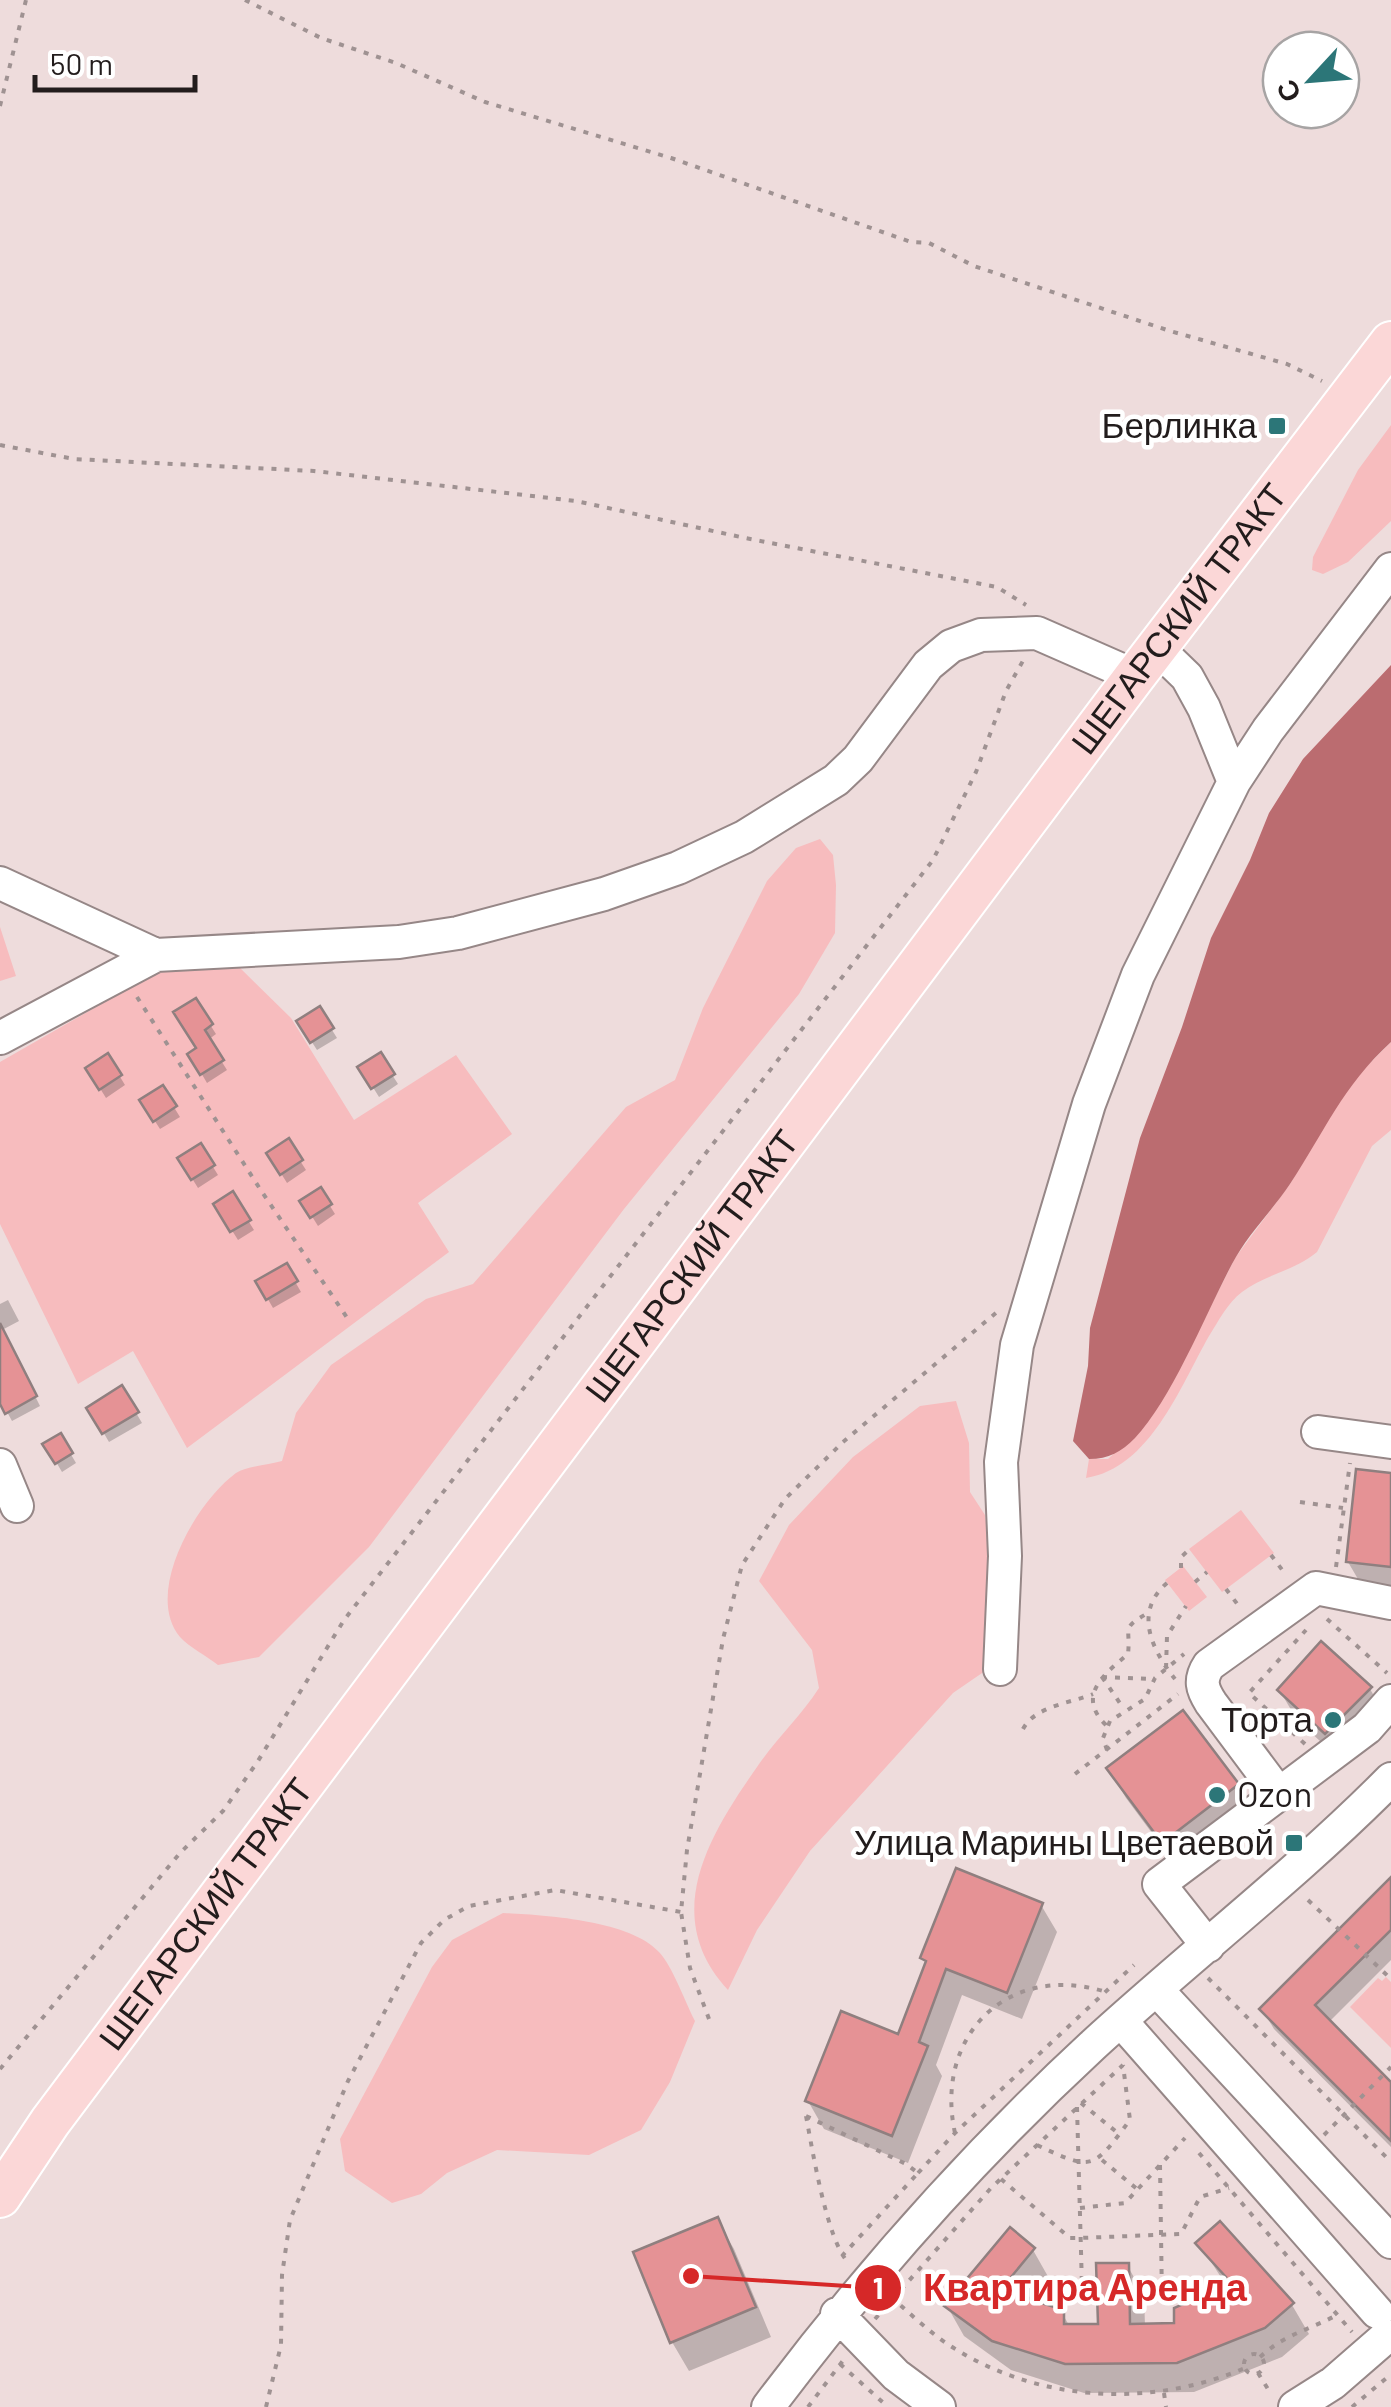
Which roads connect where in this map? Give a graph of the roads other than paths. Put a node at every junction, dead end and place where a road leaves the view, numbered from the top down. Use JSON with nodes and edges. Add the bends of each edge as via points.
{"nodes":[{"id":1,"x":1391,"y":342,"type":"edge"},
{"id":2,"x":1391,"y":569,"type":"edge"},
{"id":3,"x":1146,"y":662,"type":"junction"},
{"id":4,"x":1234,"y":782,"type":"junction"},
{"id":5,"x":0,"y":883,"type":"edge"},
{"id":6,"x":156,"y":955,"type":"junction"},
{"id":7,"x":0,"y":1038,"type":"edge"},
{"id":8,"x":1318,"y":1432,"type":"dead end"},
{"id":9,"x":1391,"y":1442,"type":"edge"},
{"id":10,"x":0,"y":1464,"type":"edge"},
{"id":11,"x":18,"y":1506,"type":"dead end"},
{"id":12,"x":1391,"y":1603,"type":"edge"},
{"id":13,"x":1000,"y":1669,"type":"dead end"},
{"id":14,"x":1391,"y":1701,"type":"edge"},
{"id":15,"x":1391,"y":1778,"type":"edge"},
{"id":16,"x":1278,"y":1794,"type":"junction"},
{"id":17,"x":1208,"y":1946,"type":"junction"},
{"id":18,"x":1157,"y":1990,"type":"junction"},
{"id":19,"x":1121,"y":2020,"type":"junction"},
{"id":20,"x":0,"y":2196,"type":"edge"},
{"id":21,"x":1391,"y":2242,"type":"edge"},
{"id":22,"x":845,"y":2339,"type":"junction"},
{"id":23,"x":1385,"y":2339,"type":"edge"},
{"id":24,"x":1283,"y":2401,"type":"edge"},
{"id":25,"x":768,"y":2407,"type":"edge"},
{"id":26,"x":939,"y":2407,"type":"edge"}],
"edges":[{"from":1,"to":3,"type":"main road","name":"ШЕГАРСКИЙ ТРАКТ"},
{"from":2,"to":4,"type":"street"},
{"from":3,"to":4,"type":"street","via":[[1187,677]]},
{"from":3,"to":6,"type":"street","via":[[1037,634],[981,635],[951,646],[928,665],[836,780],[744,836],[641,881],[458,933]]},
{"from":3,"to":20,"type":"main road","name":"ШЕГАРСКИЙ ТРАКТ"},
{"from":4,"to":13,"type":"street","via":[[1138,975],[1089,1104],[1018,1345],[1001,1462],[1006,1556]]},
{"from":5,"to":6,"type":"street"},
{"from":6,"to":7,"type":"street"},
{"from":8,"to":9,"type":"street"},
{"from":10,"to":11,"type":"street"},
{"from":12,"to":16,"type":"street","via":[[1326,1603],[1316,1588],[1203,1674],[1210,1703]]},
{"from":14,"to":16,"type":"street","via":[[1367,1728]]},
{"from":15,"to":17,"type":"street"},
{"from":16,"to":17,"type":"street","via":[[1159,1884]]},
{"from":17,"to":18,"type":"street"},
{"from":18,"to":19,"type":"street"},
{"from":18,"to":21,"type":"street"},
{"from":19,"to":22,"type":"street","via":[[1007,2128]]},
{"from":19,"to":23,"type":"street"},
{"from":22,"to":25,"type":"street"},
{"from":22,"to":26,"type":"street"},
{"from":23,"to":24,"type":"street","via":[[1333,2383]]}]}
